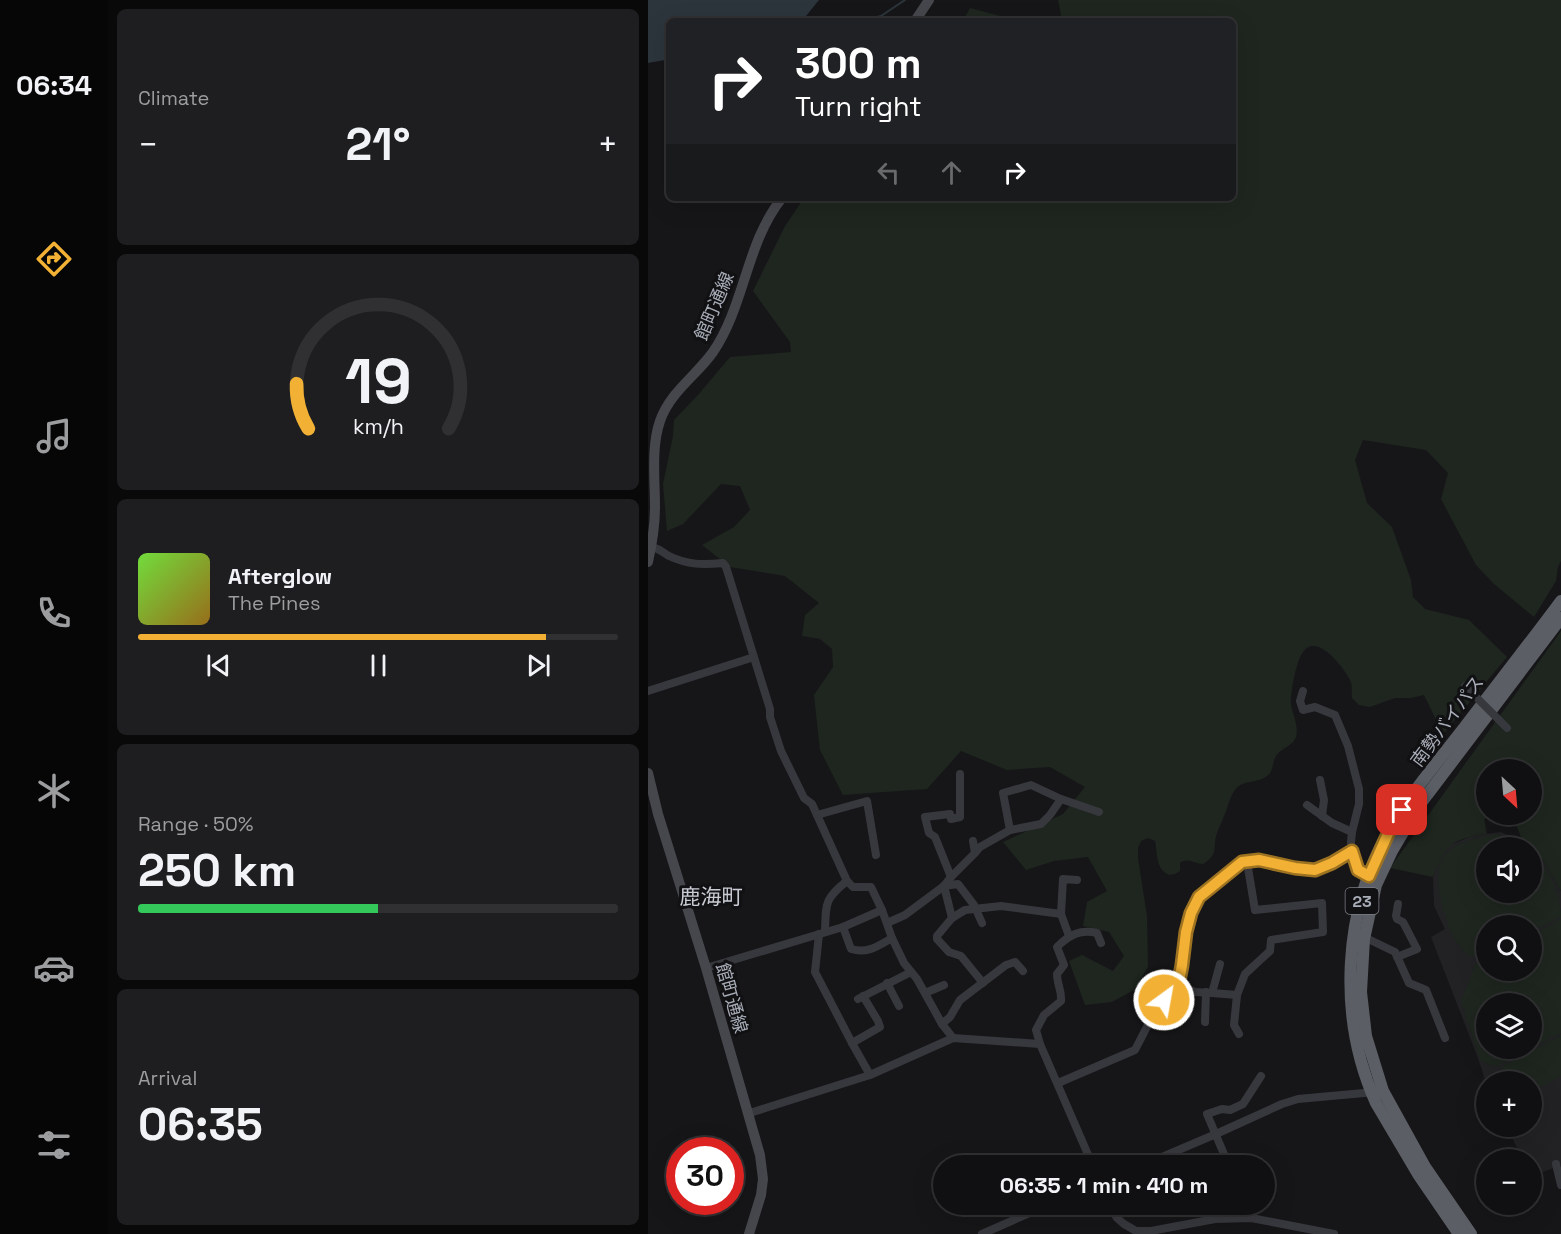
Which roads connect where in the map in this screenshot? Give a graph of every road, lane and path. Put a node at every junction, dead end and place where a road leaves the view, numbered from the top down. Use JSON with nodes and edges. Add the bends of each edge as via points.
{"nodes":[{"id":1,"x":928,"y":0,"type":"edge"},
{"id":2,"x":917,"y":18,"type":"edge"},
{"id":3,"x":780,"y":201,"type":"edge"},
{"id":4,"x":651,"y":547,"type":"junction"},
{"id":5,"x":648,"y":562,"type":"edge"},
{"id":6,"x":1561,"y":601,"type":"edge"},
{"id":7,"x":1561,"y":618,"type":"edge"},
{"id":8,"x":754,"y":657,"type":"junction"},
{"id":9,"x":1465,"y":686,"type":"dead end"},
{"id":10,"x":648,"y":691,"type":"edge"},
{"id":11,"x":1303,"y":691,"type":"dead end"},
{"id":12,"x":1507,"y":728,"type":"dead end"},
{"id":13,"x":648,"y":773,"type":"edge"},
{"id":14,"x":960,"y":774,"type":"dead end"},
{"id":15,"x":1320,"y":780,"type":"dead end"},
{"id":16,"x":1061,"y":799,"type":"junction"},
{"id":17,"x":1307,"y":805,"type":"dead end"},
{"id":18,"x":1099,"y":812,"type":"dead end"},
{"id":19,"x":817,"y":815,"type":"junction"},
{"id":20,"x":1322,"y":816,"type":"junction"},
{"id":21,"x":1010,"y":830,"type":"junction"},
{"id":22,"x":1352,"y":832,"type":"junction"},
{"id":23,"x":973,"y":842,"type":"dead end"},
{"id":24,"x":1352,"y":851,"type":"junction"},
{"id":25,"x":975,"y":853,"type":"junction"},
{"id":26,"x":876,"y":855,"type":"dead end"},
{"id":27,"x":1247,"y":862,"type":"junction"},
{"id":28,"x":1369,"y":876,"type":"junction"},
{"id":29,"x":951,"y":877,"type":"junction"},
{"id":30,"x":1077,"y":880,"type":"dead end"},
{"id":31,"x":847,"y":881,"type":"junction"},
{"id":32,"x":944,"y":886,"type":"junction"},
{"id":33,"x":1398,"y":904,"type":"dead end"},
{"id":34,"x":976,"y":909,"type":"junction"},
{"id":35,"x":882,"y":910,"type":"junction"},
{"id":36,"x":1061,"y":914,"type":"junction"},
{"id":37,"x":952,"y":918,"type":"junction"},
{"id":38,"x":887,"y":923,"type":"junction"},
{"id":39,"x":982,"y":923,"type":"dead end"},
{"id":40,"x":843,"y":927,"type":"junction"},
{"id":41,"x":822,"y":933,"type":"junction"},
{"id":42,"x":1069,"y":936,"type":"junction"},
{"id":43,"x":1364,"y":937,"type":"junction"},
{"id":44,"x":892,"y":938,"type":"junction"},
{"id":45,"x":1101,"y":943,"type":"dead end"},
{"id":46,"x":1397,"y":957,"type":"junction"},
{"id":47,"x":1220,"y":964,"type":"dead end"},
{"id":48,"x":706,"y":968,"type":"junction"},
{"id":49,"x":1023,"y":971,"type":"dead end"},
{"id":50,"x":911,"y":972,"type":"junction"},
{"id":51,"x":983,"y":983,"type":"junction"},
{"id":52,"x":887,"y":984,"type":"junction"},
{"id":53,"x":1177,"y":984,"type":"junction"},
{"id":54,"x":944,"y":985,"type":"dead end"},
{"id":55,"x":925,"y":993,"type":"junction"},
{"id":56,"x":1209,"y":993,"type":"junction"},
{"id":57,"x":1237,"y":995,"type":"junction"},
{"id":58,"x":899,"y":1006,"type":"dead end"},
{"id":59,"x":1205,"y":1022,"type":"dead end"},
{"id":60,"x":942,"y":1024,"type":"junction"},
{"id":61,"x":1239,"y":1034,"type":"dead end"},
{"id":62,"x":953,"y":1038,"type":"junction"},
{"id":63,"x":1445,"y":1038,"type":"dead end"},
{"id":64,"x":852,"y":1043,"type":"junction"},
{"id":65,"x":1040,"y":1044,"type":"junction"},
{"id":66,"x":870,"y":1075,"type":"junction"},
{"id":67,"x":1261,"y":1076,"type":"dead end"},
{"id":68,"x":1058,"y":1083,"type":"junction"},
{"id":69,"x":1377,"y":1092,"type":"junction"},
{"id":70,"x":748,"y":1112,"type":"junction"},
{"id":71,"x":1216,"y":1134,"type":"junction"},
{"id":72,"x":1089,"y":1155,"type":"edge"},
{"id":73,"x":1167,"y":1155,"type":"edge"},
{"id":74,"x":1225,"y":1155,"type":"edge"},
{"id":75,"x":1556,"y":1164,"type":"dead end"},
{"id":76,"x":1561,"y":1185,"type":"edge"},
{"id":77,"x":1025,"y":1215,"type":"edge"},
{"id":78,"x":1115,"y":1215,"type":"edge"},
{"id":79,"x":1250,"y":1215,"type":"edge"},
{"id":80,"x":1251,"y":1218,"type":"junction"},
{"id":81,"x":749,"y":1234,"type":"edge"},
{"id":82,"x":982,"y":1234,"type":"edge"},
{"id":83,"x":1334,"y":1234,"type":"edge"},
{"id":84,"x":1459,"y":1234,"type":"edge"},
{"id":85,"x":1471,"y":1234,"type":"edge"}],
"edges":[{"from":1,"to":2,"type":"main road"},
{"from":3,"to":4,"type":"main road","name":"館町通線","via":[[753,252],[720,340],[675,394],[661,420]]},
{"from":4,"to":5,"type":"main road","name":"館町通線"},
{"from":4,"to":8,"type":"street","via":[[696,565],[723,563]]},
{"from":6,"to":28,"type":"highway","name":"南勢バイパス","number":"23","via":[[1413,794],[1391,827]]},
{"from":7,"to":43,"type":"highway","name":"南勢バイパス","number":"23","via":[[1418,807],[1376,885]]},
{"from":8,"to":10,"type":"street"},
{"from":8,"to":19,"type":"street","via":[[781,751]]},
{"from":9,"to":12,"type":"street","bridge":true},
{"from":11,"to":22,"type":"street","via":[[1303,710],[1315,707],[1335,715],[1348,746],[1359,797]]},
{"from":13,"to":48,"type":"main road","name":"館町通線"},
{"from":14,"to":29,"type":"street","via":[[960,817],[925,817]]},
{"from":15,"to":20,"type":"street"},
{"from":16,"to":18,"type":"street"},
{"from":16,"to":21,"type":"street","via":[[1041,824]]},
{"from":16,"to":21,"type":"street","via":[[1031,785],[1003,793]]},
{"from":17,"to":20,"type":"street"},
{"from":19,"to":26,"type":"street","via":[[867,801]]},
{"from":19,"to":31,"type":"street"},
{"from":20,"to":22,"type":"street"},
{"from":21,"to":25,"type":"street"},
{"from":22,"to":24,"type":"street"},
{"from":23,"to":25,"type":"street"},
{"from":24,"to":27,"type":"street","via":[[1315,870],[1259,860]]},
{"from":24,"to":28,"type":"street","via":[[1358,870]]},
{"from":25,"to":29,"type":"street"},
{"from":27,"to":53,"type":"street","via":[[1199,897],[1186,932]]},
{"from":27,"to":57,"type":"street","via":[[1255,910],[1322,903],[1323,932],[1270,940],[1270,951],[1245,974]]},
{"from":28,"to":69,"type":"highway","name":"南勢バイパス","number":"23","via":[[1352,945],[1350,988],[1354,1035]]},
{"from":29,"to":32,"type":"street"},
{"from":30,"to":36,"type":"street","via":[[1063,879]]},
{"from":31,"to":35,"type":"street","via":[[853,887],[871,888]]},
{"from":31,"to":41,"type":"street","via":[[833,892],[826,906]]},
{"from":32,"to":34,"type":"street","via":[[958,884]]},
{"from":32,"to":37,"type":"street"},
{"from":32,"to":38,"type":"street","via":[[905,915]]},
{"from":33,"to":46,"type":"street","via":[[1397,919],[1404,922],[1417,949]]},
{"from":34,"to":36,"type":"street","via":[[1001,906]]},
{"from":34,"to":37,"type":"street"},
{"from":34,"to":39,"type":"street"},
{"from":35,"to":38,"type":"street"},
{"from":35,"to":40,"type":"street"},
{"from":36,"to":42,"type":"street"},
{"from":37,"to":51,"type":"street","via":[[937,939],[949,952],[961,956]]},
{"from":38,"to":44,"type":"street"},
{"from":40,"to":41,"type":"street"},
{"from":40,"to":44,"type":"street","via":[[851,949],[869,950]]},
{"from":41,"to":48,"type":"street"},
{"from":41,"to":64,"type":"street","via":[[815,972]]},
{"from":42,"to":45,"type":"street","via":[[1088,931],[1097,933]]},
{"from":42,"to":65,"type":"street","via":[[1057,947],[1064,965],[1057,974],[1061,1001],[1044,1015],[1036,1030]]},
{"from":43,"to":46,"type":"street","via":[[1395,952]]},
{"from":43,"to":69,"type":"highway","name":"南勢バイパス","number":"23","via":[[1360,992]]},
{"from":44,"to":50,"type":"street"},
{"from":46,"to":63,"type":"street","via":[[1409,983],[1425,990]]},
{"from":47,"to":56,"type":"street"},
{"from":48,"to":70,"type":"main road","name":"館町通線"},
{"from":49,"to":51,"type":"street","via":[[1015,962]]},
{"from":50,"to":52,"type":"street"},
{"from":50,"to":55,"type":"street"},
{"from":51,"to":60,"type":"street","via":[[960,1000]]},
{"from":52,"to":58,"type":"street"},
{"from":52,"to":64,"type":"street","via":[[860,997],[880,1027]]},
{"from":53,"to":56,"type":"street"},
{"from":53,"to":68,"type":"street","via":[[1152,1017],[1136,1050]]},
{"from":54,"to":55,"type":"street"},
{"from":55,"to":60,"type":"street"},
{"from":56,"to":57,"type":"street"},
{"from":56,"to":59,"type":"street"},
{"from":57,"to":61,"type":"street","via":[[1234,1025]]},
{"from":60,"to":62,"type":"street"},
{"from":62,"to":65,"type":"street"},
{"from":62,"to":66,"type":"street"},
{"from":64,"to":66,"type":"street"},
{"from":65,"to":68,"type":"street"},
{"from":66,"to":70,"type":"street"},
{"from":67,"to":71,"type":"street","via":[[1243,1104],[1207,1114]]},
{"from":68,"to":72,"type":"street"},
{"from":69,"to":71,"type":"street","via":[[1298,1099]]},
{"from":69,"to":84,"type":"highway","name":"南勢バイパス","number":"23","via":[[1376,1103]]},
{"from":69,"to":85,"type":"highway","name":"南勢バイパス","number":"23"},
{"from":70,"to":81,"type":"main road","name":"館町通線","via":[[763,1179]]},
{"from":71,"to":73,"type":"street"},
{"from":71,"to":74,"type":"street"},
{"from":75,"to":76,"type":"street"},
{"from":77,"to":82,"type":"street"},
{"from":78,"to":80,"type":"street","via":[[1136,1230],[1151,1231],[1215,1219]]},
{"from":79,"to":80,"type":"street"},
{"from":80,"to":83,"type":"street"}]}
